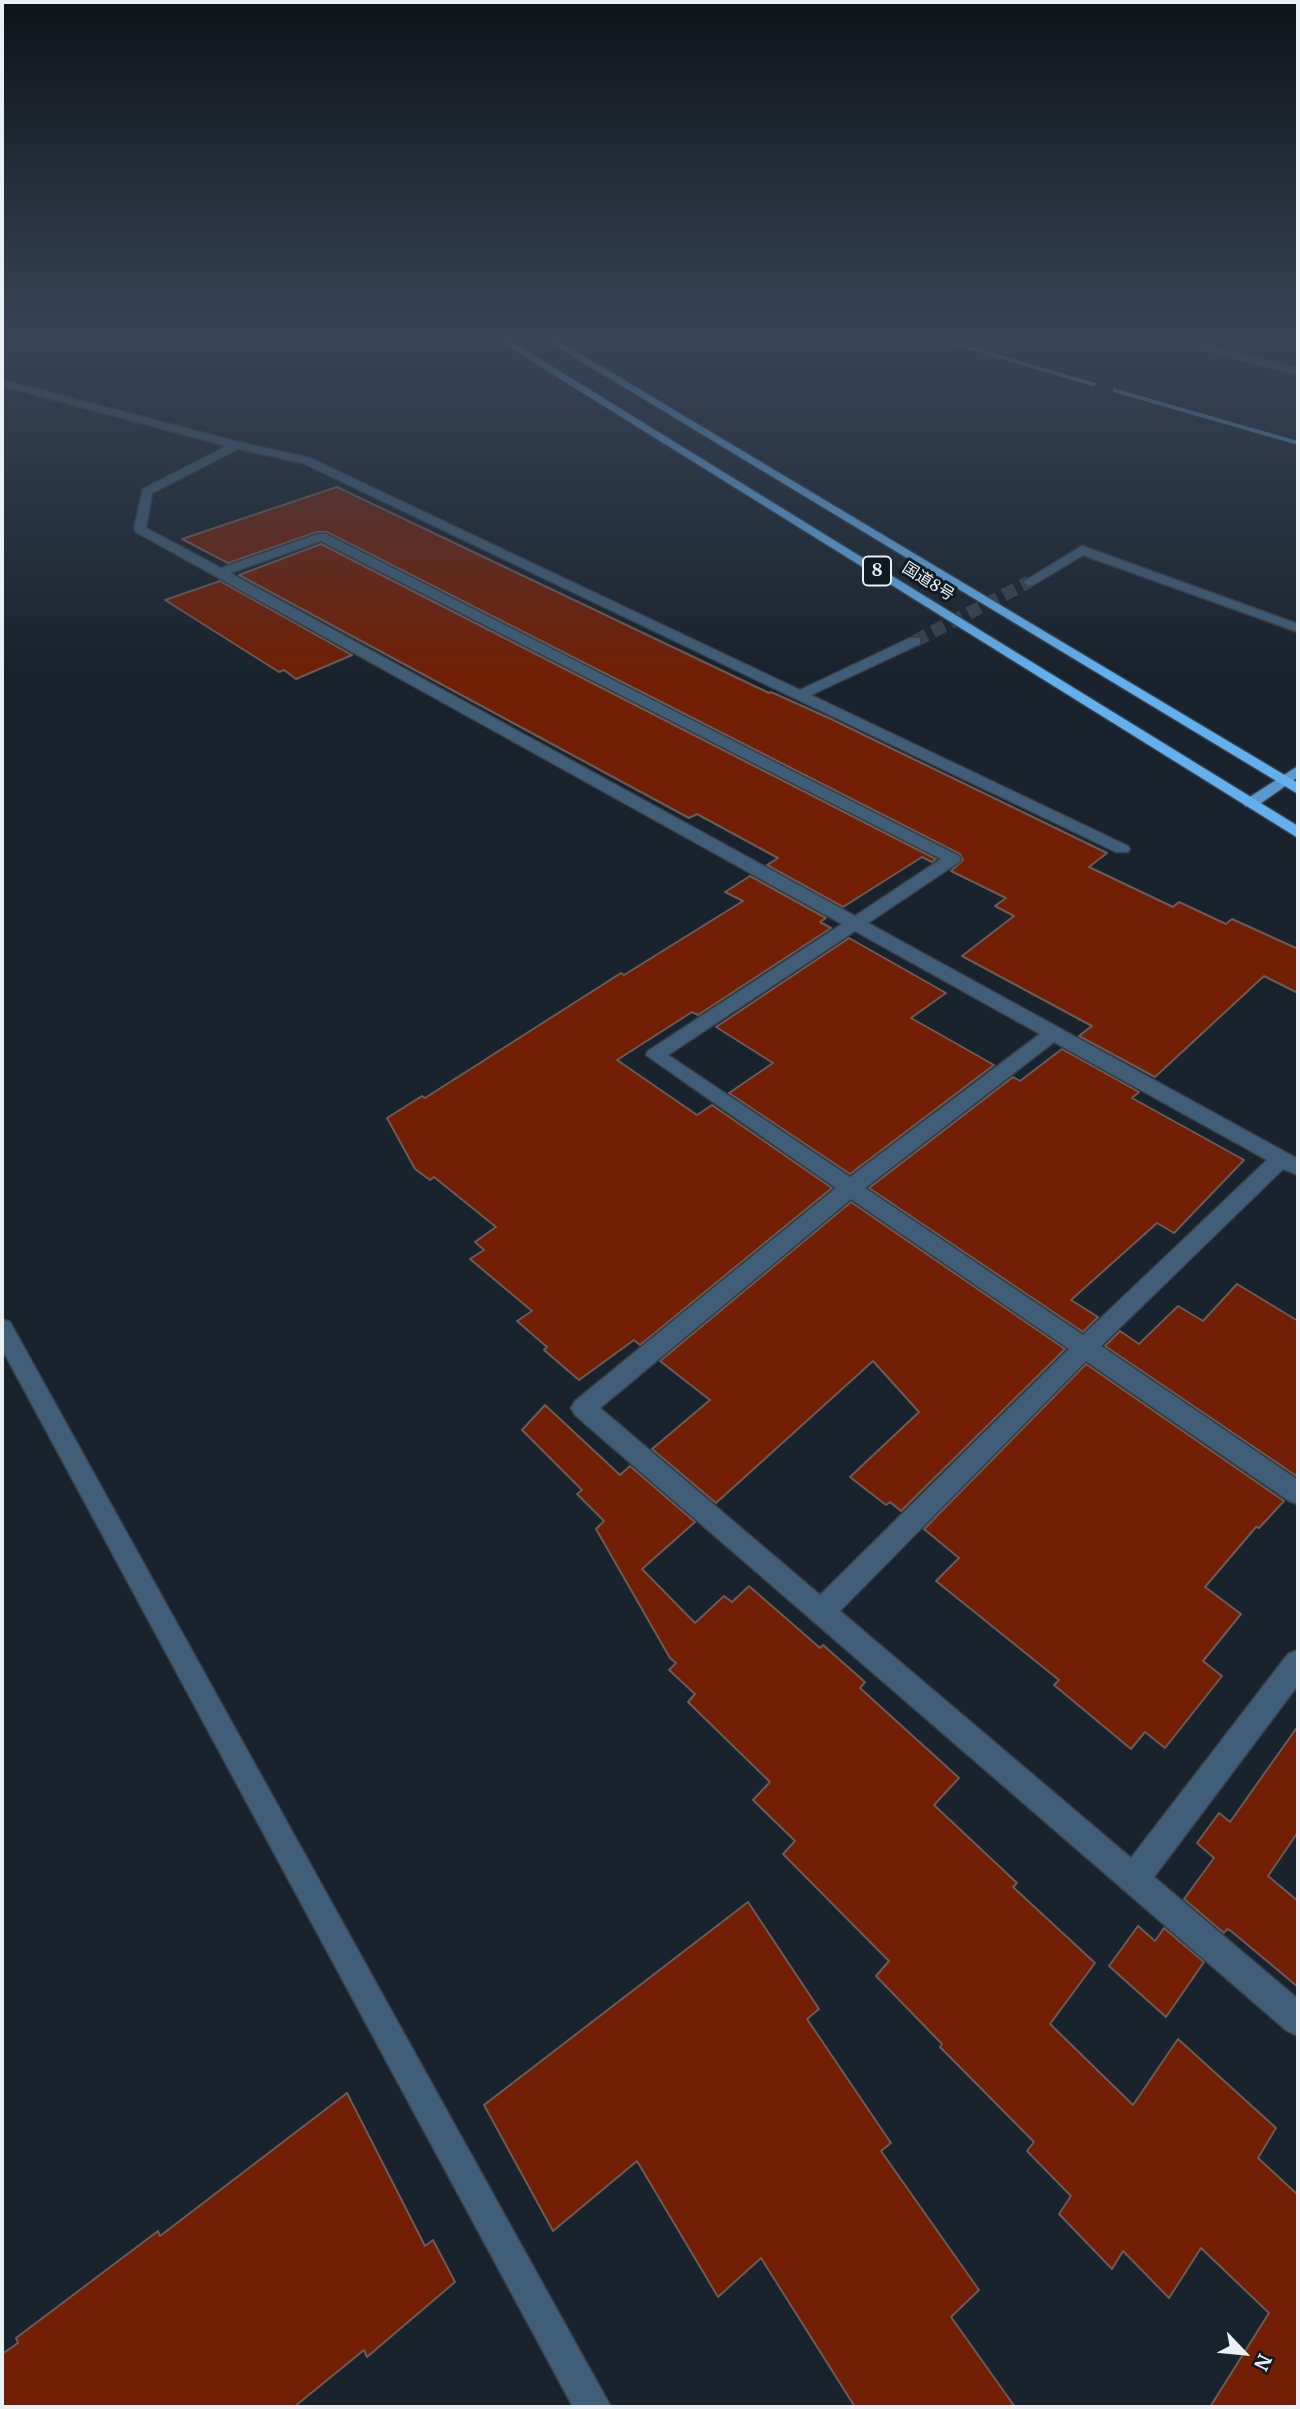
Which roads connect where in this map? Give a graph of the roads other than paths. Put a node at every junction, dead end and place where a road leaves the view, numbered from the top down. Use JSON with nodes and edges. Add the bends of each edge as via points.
{"nodes":[{"id":1,"x":222,"y":452,"type":"edge"},
{"id":2,"x":271,"y":452,"type":"edge"},
{"id":3,"x":685,"y":452,"type":"edge"},
{"id":4,"x":738,"y":452,"type":"edge"},
{"id":5,"x":219,"y":573,"type":"junction"},
{"id":6,"x":1029,"y":582,"type":"tunnel mouth"},
{"id":7,"x":1298,"y":628,"type":"edge"},
{"id":8,"x":915,"y":640,"type":"tunnel mouth"},
{"id":9,"x":800,"y":695,"type":"junction"},
{"id":10,"x":1298,"y":770,"type":"edge"},
{"id":11,"x":1292,"y":785,"type":"edge"},
{"id":12,"x":1251,"y":803,"type":"junction"},
{"id":13,"x":1298,"y":833,"type":"edge"},
{"id":14,"x":1122,"y":849,"type":"dead end"},
{"id":15,"x":856,"y":924,"type":"junction"},
{"id":16,"x":1053,"y":1033,"type":"junction"},
{"id":17,"x":1290,"y":1164,"type":"edge"},
{"id":18,"x":849,"y":1189,"type":"junction"},
{"id":19,"x":2,"y":1328,"type":"edge"},
{"id":20,"x":1084,"y":1348,"type":"junction"},
{"id":21,"x":1298,"y":1493,"type":"edge"},
{"id":22,"x":822,"y":1611,"type":"junction"},
{"id":23,"x":1298,"y":1663,"type":"edge"},
{"id":24,"x":1135,"y":1878,"type":"junction"},
{"id":25,"x":1298,"y":2020,"type":"edge"},
{"id":26,"x":593,"y":2407,"type":"edge"}],
"edges":[{"from":1,"to":5,"type":"street","via":[[146,491],[140,529]]},
{"from":2,"to":9,"type":"street","via":[[306,460]]},
{"from":3,"to":12,"type":"highway","name":"国道8号","number":"8"},
{"from":4,"to":11,"type":"highway","name":"国道8号","number":"8"},
{"from":5,"to":15,"type":"street"},
{"from":5,"to":15,"type":"street","via":[[322,537],[953,859]]},
{"from":6,"to":7,"type":"street","via":[[1082,550]]},
{"from":8,"to":9,"type":"street"},
{"from":9,"to":14,"type":"street"},
{"from":10,"to":11,"type":"main road"},
{"from":11,"to":12,"type":"main road"},
{"from":12,"to":13,"type":"highway","name":"国道8号","number":"8"},
{"from":15,"to":16,"type":"street"},
{"from":15,"to":18,"type":"street","via":[[655,1055]]},
{"from":16,"to":17,"type":"street"},
{"from":16,"to":18,"type":"street"},
{"from":17,"to":20,"type":"street"},
{"from":18,"to":20,"type":"street"},
{"from":18,"to":22,"type":"street","via":[[583,1408]]},
{"from":19,"to":26,"type":"street"},
{"from":20,"to":21,"type":"street"},
{"from":20,"to":22,"type":"street"},
{"from":22,"to":24,"type":"street"},
{"from":23,"to":24,"type":"street"},
{"from":24,"to":25,"type":"street"}]}
